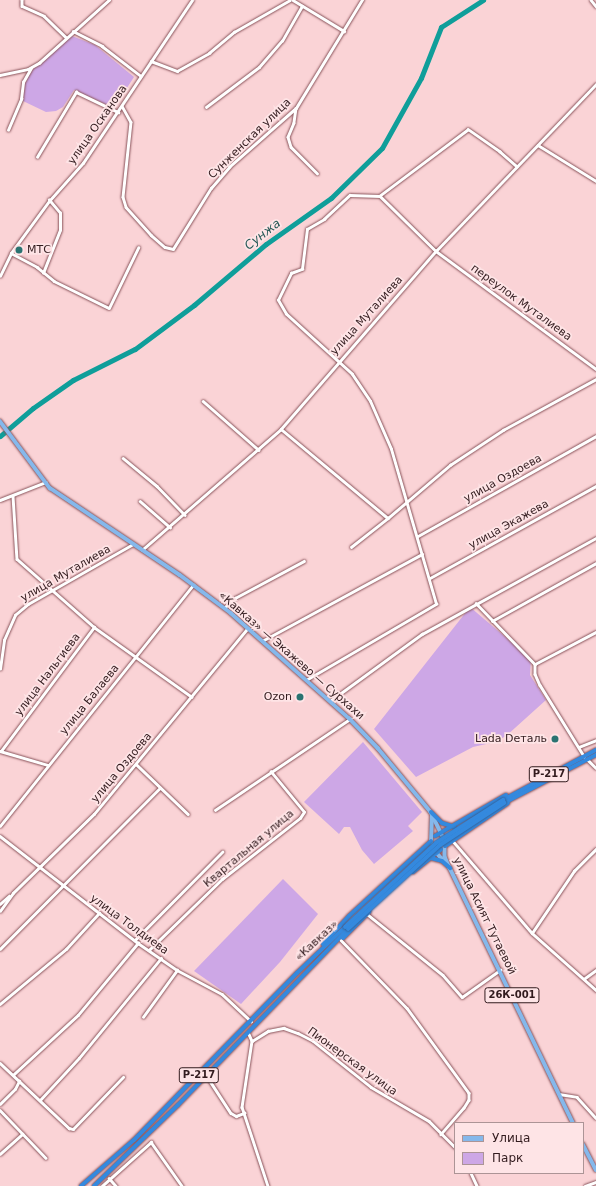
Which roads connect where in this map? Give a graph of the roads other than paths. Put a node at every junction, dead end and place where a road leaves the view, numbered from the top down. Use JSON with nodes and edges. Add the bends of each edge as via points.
{"nodes":[{"id":1,"x":22,"y":0,"type":"edge"},
{"id":2,"x":109,"y":0,"type":"edge"},
{"id":3,"x":192,"y":0,"type":"edge"},
{"id":4,"x":290,"y":0,"type":"edge"},
{"id":5,"x":293,"y":0,"type":"edge"},
{"id":6,"x":362,"y":0,"type":"edge"},
{"id":7,"x":591,"y":0,"type":"edge"},
{"id":8,"x":302,"y":6,"type":"junction"},
{"id":9,"x":596,"y":6,"type":"edge"},
{"id":10,"x":74,"y":31,"type":"junction"},
{"id":11,"x":344,"y":31,"type":"junction"},
{"id":12,"x":66,"y":37,"type":"junction"},
{"id":13,"x":151,"y":61,"type":"junction"},
{"id":14,"x":31,"y":67,"type":"junction"},
{"id":15,"x":0,"y":74,"type":"edge"},
{"id":16,"x":141,"y":76,"type":"junction"},
{"id":17,"x":596,"y":84,"type":"edge"},
{"id":18,"x":122,"y":106,"type":"junction"},
{"id":19,"x":206,"y":107,"type":"dead end"},
{"id":20,"x":296,"y":108,"type":"junction"},
{"id":21,"x":118,"y":112,"type":"junction"},
{"id":22,"x":8,"y":130,"type":"dead end"},
{"id":23,"x":538,"y":145,"type":"junction"},
{"id":24,"x":37,"y":157,"type":"dead end"},
{"id":25,"x":517,"y":167,"type":"junction"},
{"id":26,"x":317,"y":173,"type":"dead end"},
{"id":27,"x":596,"y":181,"type":"edge"},
{"id":28,"x":380,"y":196,"type":"junction"},
{"id":29,"x":49,"y":200,"type":"junction"},
{"id":30,"x":138,"y":248,"type":"dead end"},
{"id":31,"x":436,"y":251,"type":"junction"},
{"id":32,"x":11,"y":253,"type":"junction"},
{"id":33,"x":42,"y":273,"type":"junction"},
{"id":34,"x":0,"y":276,"type":"edge"},
{"id":35,"x":338,"y":360,"type":"junction"},
{"id":36,"x":596,"y":369,"type":"edge"},
{"id":37,"x":596,"y":379,"type":"edge"},
{"id":38,"x":203,"y":401,"type":"dead end"},
{"id":39,"x":0,"y":421,"type":"edge"},
{"id":40,"x":281,"y":429,"type":"junction"},
{"id":41,"x":596,"y":436,"type":"edge"},
{"id":42,"x":259,"y":450,"type":"junction"},
{"id":43,"x":123,"y":458,"type":"dead end"},
{"id":44,"x":47,"y":482,"type":"junction"},
{"id":45,"x":596,"y":486,"type":"edge"},
{"id":46,"x":13,"y":496,"type":"junction"},
{"id":47,"x":0,"y":500,"type":"edge"},
{"id":48,"x":140,"y":501,"type":"dead end"},
{"id":49,"x":406,"y":502,"type":"junction"},
{"id":50,"x":185,"y":515,"type":"junction"},
{"id":51,"x":388,"y":518,"type":"junction"},
{"id":52,"x":170,"y":528,"type":"junction"},
{"id":53,"x":418,"y":536,"type":"junction"},
{"id":54,"x":596,"y":538,"type":"edge"},
{"id":55,"x":133,"y":544,"type":"junction"},
{"id":56,"x":351,"y":547,"type":"dead end"},
{"id":57,"x":142,"y":550,"type":"junction"},
{"id":58,"x":422,"y":554,"type":"junction"},
{"id":59,"x":304,"y":561,"type":"dead end"},
{"id":60,"x":596,"y":564,"type":"edge"},
{"id":61,"x":430,"y":578,"type":"junction"},
{"id":62,"x":193,"y":585,"type":"junction"},
{"id":63,"x":52,"y":591,"type":"junction"},
{"id":64,"x":476,"y":603,"type":"junction"},
{"id":65,"x":224,"y":608,"type":"junction"},
{"id":66,"x":492,"y":621,"type":"junction"},
{"id":67,"x":94,"y":627,"type":"junction"},
{"id":68,"x":248,"y":628,"type":"junction"},
{"id":69,"x":596,"y":632,"type":"edge"},
{"id":70,"x":262,"y":641,"type":"junction"},
{"id":71,"x":135,"y":658,"type":"junction"},
{"id":72,"x":535,"y":664,"type":"junction"},
{"id":73,"x":0,"y":669,"type":"edge"},
{"id":74,"x":306,"y":680,"type":"junction"},
{"id":75,"x":192,"y":697,"type":"junction"},
{"id":76,"x":330,"y":701,"type":"junction"},
{"id":77,"x":350,"y":719,"type":"junction"},
{"id":78,"x":596,"y":740,"type":"edge"},
{"id":79,"x":579,"y":747,"type":"junction"},
{"id":80,"x":596,"y":750,"type":"edge"},
{"id":81,"x":0,"y":751,"type":"edge"},
{"id":82,"x":596,"y":755,"type":"edge"},
{"id":83,"x":585,"y":758,"type":"junction"},
{"id":84,"x":136,"y":764,"type":"junction"},
{"id":85,"x":48,"y":765,"type":"junction"},
{"id":86,"x":596,"y":768,"type":"edge"},
{"id":87,"x":271,"y":772,"type":"junction"},
{"id":88,"x":524,"y":787,"type":"junction"},
{"id":89,"x":160,"y":788,"type":"junction"},
{"id":90,"x":526,"y":792,"type":"junction"},
{"id":91,"x":504,"y":801,"type":"junction"},
{"id":92,"x":215,"y":810,"type":"dead end"},
{"id":93,"x":431,"y":812,"type":"junction"},
{"id":94,"x":188,"y":814,"type":"dead end"},
{"id":95,"x":0,"y":826,"type":"edge"},
{"id":96,"x":454,"y":827,"type":"junction"},
{"id":97,"x":441,"y":833,"type":"junction"},
{"id":98,"x":0,"y":836,"type":"edge"},
{"id":99,"x":435,"y":836,"type":"junction"},
{"id":100,"x":444,"y":839,"type":"junction"},
{"id":101,"x":452,"y":840,"type":"junction"},
{"id":102,"x":431,"y":841,"type":"junction"},
{"id":103,"x":444,"y":847,"type":"junction"},
{"id":104,"x":596,"y":849,"type":"edge"},
{"id":105,"x":436,"y":851,"type":"junction"},
{"id":106,"x":222,"y":852,"type":"dead end"},
{"id":107,"x":431,"y":858,"type":"junction"},
{"id":108,"x":39,"y":867,"type":"junction"},
{"id":109,"x":450,"y":868,"type":"junction"},
{"id":110,"x":61,"y":886,"type":"junction"},
{"id":111,"x":13,"y":893,"type":"junction"},
{"id":112,"x":0,"y":904,"type":"edge"},
{"id":113,"x":0,"y":911,"type":"edge"},
{"id":114,"x":99,"y":913,"type":"junction"},
{"id":115,"x":367,"y":914,"type":"junction"},
{"id":116,"x":346,"y":928,"type":"junction"},
{"id":117,"x":532,"y":933,"type":"junction"},
{"id":118,"x":341,"y":940,"type":"junction"},
{"id":119,"x":136,"y":941,"type":"junction"},
{"id":120,"x":0,"y":949,"type":"edge"},
{"id":121,"x":149,"y":950,"type":"junction"},
{"id":122,"x":161,"y":958,"type":"junction"},
{"id":123,"x":311,"y":958,"type":"junction"},
{"id":124,"x":311,"y":966,"type":"junction"},
{"id":125,"x":177,"y":970,"type":"junction"},
{"id":126,"x":500,"y":970,"type":"junction"},
{"id":127,"x":596,"y":970,"type":"edge"},
{"id":128,"x":585,"y":978,"type":"junction"},
{"id":129,"x":596,"y":990,"type":"edge"},
{"id":130,"x":0,"y":1004,"type":"edge"},
{"id":131,"x":143,"y":1017,"type":"dead end"},
{"id":132,"x":252,"y":1021,"type":"junction"},
{"id":133,"x":248,"y":1032,"type":"junction"},
{"id":134,"x":252,"y":1041,"type":"junction"},
{"id":135,"x":0,"y":1064,"type":"edge"},
{"id":136,"x":13,"y":1075,"type":"junction"},
{"id":137,"x":123,"y":1077,"type":"dead end"},
{"id":138,"x":19,"y":1080,"type":"junction"},
{"id":139,"x":210,"y":1080,"type":"dead end"},
{"id":140,"x":558,"y":1094,"type":"junction"},
{"id":141,"x":40,"y":1100,"type":"junction"},
{"id":142,"x":0,"y":1104,"type":"edge"},
{"id":143,"x":0,"y":1110,"type":"edge"},
{"id":144,"x":244,"y":1113,"type":"junction"},
{"id":145,"x":596,"y":1118,"type":"edge"},
{"id":146,"x":572,"y":1122,"type":"edge"},
{"id":147,"x":22,"y":1134,"type":"junction"},
{"id":148,"x":441,"y":1134,"type":"junction"},
{"id":149,"x":454,"y":1146,"type":"edge"},
{"id":150,"x":584,"y":1146,"type":"edge"},
{"id":151,"x":0,"y":1154,"type":"edge"},
{"id":152,"x":46,"y":1158,"type":"dead end"},
{"id":153,"x":596,"y":1170,"type":"edge"},
{"id":154,"x":471,"y":1174,"type":"edge"},
{"id":155,"x":109,"y":1178,"type":"junction"},
{"id":156,"x":596,"y":1182,"type":"edge"},
{"id":157,"x":81,"y":1186,"type":"edge"},
{"id":158,"x":94,"y":1186,"type":"edge"},
{"id":159,"x":102,"y":1186,"type":"edge"},
{"id":160,"x":116,"y":1186,"type":"edge"},
{"id":161,"x":182,"y":1186,"type":"edge"},
{"id":162,"x":268,"y":1186,"type":"edge"},
{"id":163,"x":477,"y":1186,"type":"edge"},
{"id":164,"x":585,"y":1186,"type":"edge"}],
"edges":[{"from":1,"to":12,"type":"street","via":[[22,6],[44,16]]},
{"from":2,"to":10,"type":"street"},
{"from":3,"to":13,"type":"street","name":"улица Осканова"},
{"from":4,"to":13,"type":"street","via":[[234,32],[209,52],[177,71]]},
{"from":5,"to":8,"type":"street"},
{"from":6,"to":11,"type":"street","name":"Сунженская улица"},
{"from":7,"to":9,"type":"street"},
{"from":8,"to":11,"type":"street"},
{"from":8,"to":19,"type":"street","via":[[282,41],[259,66]]},
{"from":10,"to":12,"type":"street"},
{"from":10,"to":16,"type":"street","via":[[102,46]]},
{"from":11,"to":20,"type":"street","name":"Сунженская улица"},
{"from":12,"to":14,"type":"street"},
{"from":13,"to":16,"type":"street","name":"улица Осканова"},
{"from":14,"to":15,"type":"street"},
{"from":14,"to":22,"type":"street","via":[[23,82],[21,98]]},
{"from":16,"to":18,"type":"street","name":"улица Осканова"},
{"from":17,"to":23,"type":"street","name":"улица Муталиева"},
{"from":18,"to":20,"type":"street","name":"Сунженская улица","via":[[131,122],[123,197],[126,207],[151,235],[165,247],[173,249],[211,188],[229,167]]},
{"from":18,"to":21,"type":"street","name":"улица Осканова"},
{"from":20,"to":26,"type":"street","via":[[294,123],[288,137],[291,147]]},
{"from":21,"to":24,"type":"street","via":[[76,92]]},
{"from":21,"to":29,"type":"street","name":"улица Осканова","via":[[83,163]]},
{"from":23,"to":25,"type":"street","name":"улица Муталиева"},
{"from":23,"to":27,"type":"street"},
{"from":25,"to":28,"type":"street","via":[[468,130]]},
{"from":25,"to":31,"type":"street","name":"улица Муталиева"},
{"from":28,"to":31,"type":"street","name":"переулок Муталиева"},
{"from":28,"to":35,"type":"street","via":[[350,195],[324,219],[307,229],[302,269],[291,273],[278,300],[286,314]]},
{"from":29,"to":32,"type":"street","name":"улица Осканова"},
{"from":29,"to":33,"type":"street","via":[[60,213],[60,230]]},
{"from":30,"to":33,"type":"street","via":[[109,308]]},
{"from":31,"to":35,"type":"street","name":"улица Муталиева"},
{"from":31,"to":36,"type":"street","name":"переулок Муталиева"},
{"from":32,"to":33,"type":"street","via":[[37,267]]},
{"from":32,"to":34,"type":"street","name":"улица Осканова"},
{"from":35,"to":40,"type":"street","name":"улица Муталиева"},
{"from":35,"to":49,"type":"street","via":[[370,401],[391,449]]},
{"from":37,"to":49,"type":"street","via":[[503,430],[450,464]]},
{"from":38,"to":42,"type":"street"},
{"from":39,"to":44,"type":"main road","name":"«Кавказ» — Экажево — Сурхахи"},
{"from":40,"to":42,"type":"street","name":"улица Муталиева"},
{"from":40,"to":51,"type":"street"},
{"from":41,"to":53,"type":"street","name":"улица Оздоева"},
{"from":42,"to":50,"type":"street","name":"улица Муталиева"},
{"from":43,"to":50,"type":"street","via":[[158,486]]},
{"from":44,"to":46,"type":"street"},
{"from":44,"to":55,"type":"main road","name":"«Кавказ» — Экажево — Сурхахи","via":[[50,488],[71,504]]},
{"from":45,"to":61,"type":"street","name":"улица Экажева"},
{"from":46,"to":47,"type":"street"},
{"from":46,"to":63,"type":"street","via":[[16,559]]},
{"from":48,"to":52,"type":"street"},
{"from":49,"to":51,"type":"street"},
{"from":49,"to":53,"type":"street"},
{"from":50,"to":52,"type":"street","name":"улица Муталиева"},
{"from":51,"to":56,"type":"street"},
{"from":52,"to":57,"type":"street","name":"улица Муталиева"},
{"from":53,"to":58,"type":"street"},
{"from":54,"to":64,"type":"street"},
{"from":55,"to":57,"type":"main road","name":"«Кавказ» — Экажево — Сурхахи"},
{"from":55,"to":63,"type":"street","name":"улица Муталиева"},
{"from":57,"to":62,"type":"main road","name":"«Кавказ» — Экажево — Сурхахи"},
{"from":58,"to":61,"type":"street"},
{"from":58,"to":70,"type":"street"},
{"from":59,"to":65,"type":"street","via":[[235,598]]},
{"from":60,"to":66,"type":"street"},
{"from":61,"to":74,"type":"street","via":[[437,601],[430,610]]},
{"from":62,"to":65,"type":"main road","name":"«Кавказ» — Экажево — Сурхахи"},
{"from":62,"to":71,"type":"street","name":"улица Балаева"},
{"from":63,"to":67,"type":"street"},
{"from":63,"to":73,"type":"street","name":"улица Муталиева","via":[[15,615],[4,640]]},
{"from":64,"to":66,"type":"street"},
{"from":64,"to":76,"type":"street","via":[[422,634]]},
{"from":65,"to":68,"type":"main road","name":"«Кавказ» — Экажево — Сурхахи"},
{"from":66,"to":72,"type":"street"},
{"from":67,"to":71,"type":"street"},
{"from":67,"to":81,"type":"street","name":"улица Нальгиева"},
{"from":68,"to":70,"type":"main road","name":"«Кавказ» — Экажево — Сурхахи"},
{"from":68,"to":75,"type":"street","name":"улица Оздоева"},
{"from":69,"to":72,"type":"street"},
{"from":70,"to":74,"type":"main road","name":"«Кавказ» — Экажево — Сурхахи"},
{"from":71,"to":75,"type":"street"},
{"from":71,"to":85,"type":"street","name":"улица Балаева"},
{"from":72,"to":79,"type":"street","via":[[535,674],[540,685]]},
{"from":74,"to":76,"type":"main road","name":"«Кавказ» — Экажево — Сурхахи"},
{"from":75,"to":84,"type":"street","name":"улица Оздоева"},
{"from":76,"to":77,"type":"main road","name":"«Кавказ» — Экажево — Сурхахи"},
{"from":77,"to":87,"type":"street"},
{"from":77,"to":93,"type":"main road","name":"«Кавказ» — Экажево — Сурхахи","via":[[378,748]]},
{"from":78,"to":79,"type":"street"},
{"from":79,"to":83,"type":"street"},
{"from":80,"to":83,"type":"highway","name":"«Кавказ»","number":"Р-217"},
{"from":81,"to":85,"type":"street"},
{"from":82,"to":83,"type":"highway","name":"«Кавказ»","number":"Р-217"},
{"from":83,"to":86,"type":"street"},
{"from":83,"to":88,"type":"highway","name":"«Кавказ»","number":"Р-217"},
{"from":83,"to":90,"type":"highway","name":"«Кавказ»","number":"Р-217"},
{"from":84,"to":89,"type":"street"},
{"from":84,"to":108,"type":"street","name":"улица Оздоева","via":[[94,814]]},
{"from":85,"to":95,"type":"street","name":"улица Балаева"},
{"from":87,"to":92,"type":"street"},
{"from":87,"to":121,"type":"street","name":"Квартальная улица","via":[[304,812],[300,818],[222,879]]},
{"from":88,"to":91,"type":"highway","name":"«Кавказ»","number":"Р-217"},
{"from":88,"to":96,"type":"highway","via":[[501,797]]},
{"from":89,"to":94,"type":"street"},
{"from":89,"to":110,"type":"street"},
{"from":90,"to":91,"type":"highway","name":"«Кавказ»","number":"Р-217"},
{"from":90,"to":101,"type":"highway","name":"«Кавказ»","number":"Р-217"},
{"from":91,"to":116,"type":"highway","name":"«Кавказ»","number":"Р-217","bridge":true,"via":[[440,845]]},
{"from":93,"to":96,"type":"highway","via":[[442,823]]},
{"from":93,"to":97,"type":"main road","name":"«Кавказ» — Экажево — Сурхахи"},
{"from":93,"to":102,"type":"main road"},
{"from":96,"to":97,"type":"highway"},
{"from":97,"to":99,"type":"highway"},
{"from":97,"to":100,"type":"main road","name":"улица Асият Тутаевой"},
{"from":98,"to":108,"type":"street","name":"улица Толдиева"},
{"from":99,"to":100,"type":"main road"},
{"from":99,"to":102,"type":"main road"},
{"from":100,"to":103,"type":"main road","name":"улица Асият Тутаевой"},
{"from":101,"to":103,"type":"highway","name":"«Кавказ»","number":"Р-217"},
{"from":101,"to":117,"type":"street"},
{"from":102,"to":105,"type":"main road"},
{"from":102,"to":123,"type":"highway","via":[[349,916]]},
{"from":103,"to":105,"type":"highway","name":"«Кавказ»"},
{"from":103,"to":109,"type":"main road","name":"улица Асият Тутаевой"},
{"from":104,"to":117,"type":"street","via":[[574,871]]},
{"from":105,"to":107,"type":"highway","name":"«Кавказ»"},
{"from":105,"to":109,"type":"main road"},
{"from":106,"to":119,"type":"street"},
{"from":107,"to":109,"type":"highway","via":[[442,861]]},
{"from":107,"to":115,"type":"highway","number":"Р-217"},
{"from":108,"to":110,"type":"street","name":"улица Толдиева"},
{"from":108,"to":111,"type":"street","name":"улица Оздоева"},
{"from":109,"to":126,"type":"main road","name":"улица Асият Тутаевой","number":"26К-001"},
{"from":110,"to":114,"type":"street","name":"улица Толдиева"},
{"from":110,"to":120,"type":"street"},
{"from":111,"to":112,"type":"street"},
{"from":111,"to":113,"type":"street","name":"улица Оздоева"},
{"from":114,"to":119,"type":"street","name":"улица Толдиева"},
{"from":114,"to":130,"type":"street","via":[[66,949]]},
{"from":115,"to":118,"type":"highway","number":"Р-217"},
{"from":115,"to":126,"type":"street","via":[[443,975],[462,997]]},
{"from":116,"to":123,"type":"highway","name":"«Кавказ»","number":"Р-217"},
{"from":116,"to":124,"type":"highway","name":"«Кавказ»","number":"Р-217"},
{"from":117,"to":128,"type":"street"},
{"from":118,"to":124,"type":"highway","number":"Р-217"},
{"from":118,"to":148,"type":"street","via":[[408,1008],[469,1093],[469,1100],[464,1108]]},
{"from":119,"to":121,"type":"street","name":"улица Толдиева"},
{"from":119,"to":136,"type":"street","via":[[78,1015]]},
{"from":121,"to":122,"type":"street","name":"улица Толдиева"},
{"from":122,"to":125,"type":"street","name":"улица Толдиева"},
{"from":122,"to":141,"type":"street","via":[[79,1058]]},
{"from":123,"to":132,"type":"highway","name":"«Кавказ»","number":"Р-217"},
{"from":124,"to":133,"type":"highway","name":"«Кавказ»","number":"Р-217"},
{"from":125,"to":131,"type":"street"},
{"from":125,"to":132,"type":"street","name":"улица Толдиева","via":[[222,994]]},
{"from":126,"to":140,"type":"main road","name":"улица Асият Тутаевой","number":"26К-001"},
{"from":127,"to":128,"type":"street"},
{"from":128,"to":129,"type":"street"},
{"from":132,"to":157,"type":"highway","name":"«Кавказ»","number":"Р-217","via":[[134,1140]]},
{"from":133,"to":134,"type":"street"},
{"from":133,"to":158,"type":"highway","name":"«Кавказ»","number":"Р-217","via":[[178,1105]]},
{"from":134,"to":144,"type":"street","via":[[244,1082]]},
{"from":134,"to":148,"type":"street","name":"Пионерская улица","via":[[268,1031],[284,1028],[298,1033],[312,1040],[371,1087],[429,1121]]},
{"from":135,"to":136,"type":"street"},
{"from":136,"to":138,"type":"street"},
{"from":137,"to":141,"type":"street","via":[[96,1102],[73,1129]]},
{"from":138,"to":141,"type":"street"},
{"from":138,"to":142,"type":"street","via":[[15,1089]]},
{"from":139,"to":144,"type":"street","via":[[231,1113],[236,1116]]},
{"from":140,"to":145,"type":"street","via":[[577,1097]]},
{"from":140,"to":146,"type":"main road","name":"улица Асият Тутаевой","number":"26К-001"},
{"from":143,"to":147,"type":"street"},
{"from":144,"to":162,"type":"street"},
{"from":147,"to":151,"type":"street"},
{"from":147,"to":152,"type":"street"},
{"from":148,"to":149,"type":"street","name":"Пионерская улица"},
{"from":150,"to":153,"type":"main road"},
{"from":154,"to":163,"type":"street"},
{"from":155,"to":159,"type":"street"},
{"from":155,"to":160,"type":"street"},
{"from":155,"to":161,"type":"street","via":[[151,1142]]},
{"from":156,"to":164,"type":"street"}]}
